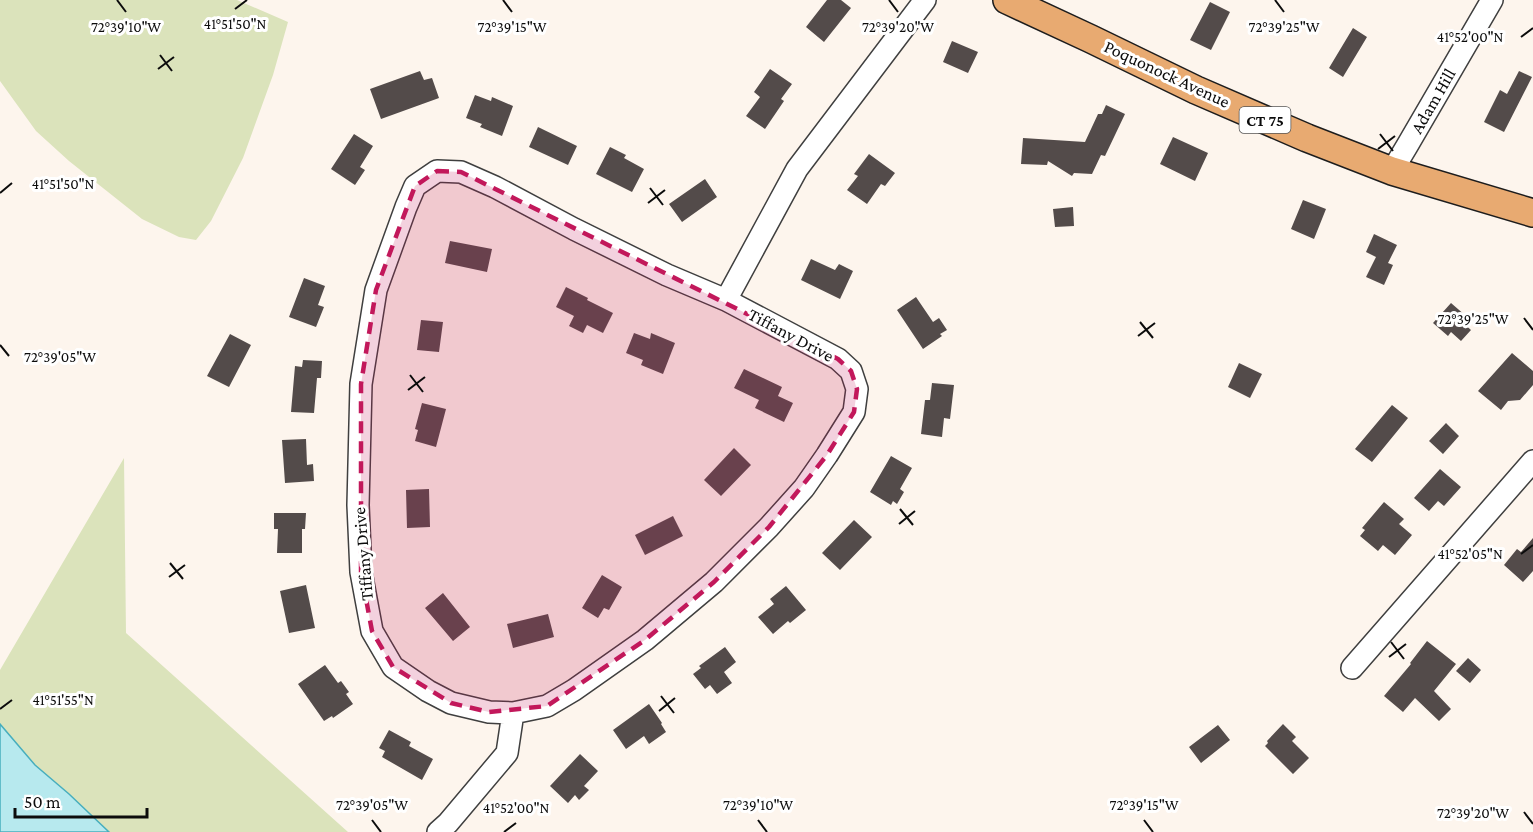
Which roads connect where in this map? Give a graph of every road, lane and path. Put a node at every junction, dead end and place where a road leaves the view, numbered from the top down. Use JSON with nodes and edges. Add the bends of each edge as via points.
{"nodes":[{"id":1,"x":925,"y":0,"type":"edge"},
{"id":2,"x":1007,"y":0,"type":"edge"},
{"id":3,"x":1492,"y":0,"type":"edge"},
{"id":4,"x":1392,"y":171,"type":"junction"},
{"id":5,"x":1533,"y":213,"type":"edge"},
{"id":6,"x":726,"y":300,"type":"junction"},
{"id":7,"x":1533,"y":461,"type":"edge"},
{"id":8,"x":1352,"y":668,"type":"dead end"},
{"id":9,"x":513,"y":713,"type":"junction"},
{"id":10,"x":447,"y":829,"type":"edge"}],
"edges":[{"from":1,"to":6,"type":"street","name":"Tiffany Drive","via":[[797,169]]},
{"from":2,"to":4,"type":"main road","name":"Poquonock Avenue","number":"CT 75","via":[[1196,90]]},
{"from":3,"to":4,"type":"street","name":"Adam Hill"},
{"from":4,"to":5,"type":"main road","name":"Poquonock Avenue","number":"CT 75"},
{"from":6,"to":9,"type":"street","name":"Tiffany Drive","via":[[838,359],[851,371],[857,389],[854,412],[804,488],[714,582],[645,640],[574,690],[547,706]]},
{"from":6,"to":9,"type":"street","name":"Tiffany Drive","via":[[656,270],[461,172],[437,171],[415,186],[376,290],[361,384],[361,572],[372,631],[393,666],[451,703]]},
{"from":7,"to":8,"type":"street"},
{"from":9,"to":10,"type":"street","via":[[507,753]]}]}
